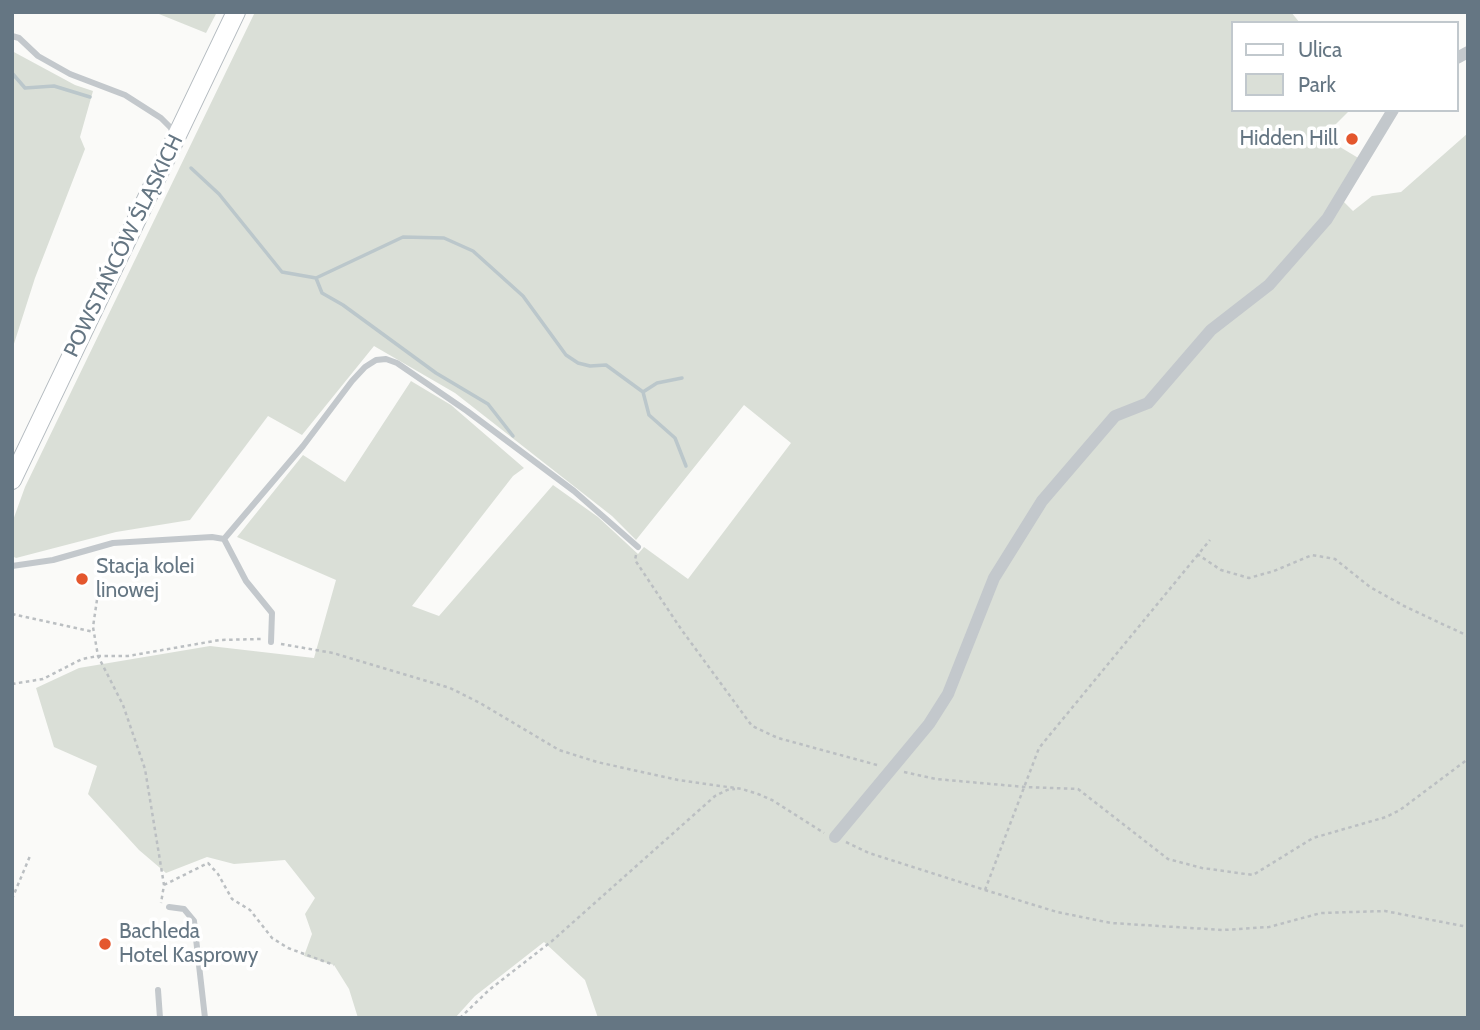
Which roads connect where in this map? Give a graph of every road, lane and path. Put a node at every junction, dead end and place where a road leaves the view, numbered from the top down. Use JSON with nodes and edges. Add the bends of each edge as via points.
{"nodes":[{"id":1,"x":236,"y":12,"type":"edge"},
{"id":2,"x":12,"y":36,"type":"edge"},
{"id":3,"x":1392,"y":112,"type":"edge"},
{"id":4,"x":178,"y":134,"type":"junction"},
{"id":5,"x":12,"y":480,"type":"edge"},
{"id":6,"x":224,"y":539,"type":"junction"},
{"id":7,"x":1210,"y":540,"type":"dead end"},
{"id":8,"x":638,"y":547,"type":"joint"},
{"id":9,"x":1197,"y":554,"type":"junction"},
{"id":10,"x":12,"y":566,"type":"edge"},
{"id":11,"x":99,"y":586,"type":"dead end"},
{"id":12,"x":12,"y":614,"type":"edge"},
{"id":13,"x":94,"y":632,"type":"junction"},
{"id":14,"x":1468,"y":636,"type":"edge"},
{"id":15,"x":271,"y":642,"type":"junction"},
{"id":16,"x":98,"y":656,"type":"junction"},
{"id":17,"x":12,"y":684,"type":"edge"},
{"id":18,"x":1468,"y":759,"type":"edge"},
{"id":19,"x":893,"y":769,"type":"junction"},
{"id":20,"x":1024,"y":787,"type":"junction"},
{"id":21,"x":742,"y":789,"type":"junction"},
{"id":22,"x":835,"y":837,"type":"junction"},
{"id":23,"x":30,"y":856,"type":"dead end"},
{"id":24,"x":164,"y":885,"type":"junction"},
{"id":25,"x":985,"y":891,"type":"junction"},
{"id":26,"x":12,"y":899,"type":"edge"},
{"id":27,"x":169,"y":907,"type":"joint"},
{"id":28,"x":1468,"y":926,"type":"edge"},
{"id":29,"x":334,"y":965,"type":"dead end"},
{"id":30,"x":158,"y":990,"type":"dead end"},
{"id":31,"x":160,"y":1018,"type":"edge"},
{"id":32,"x":205,"y":1018,"type":"edge"},
{"id":33,"x":460,"y":1018,"type":"edge"}],
"edges":[{"from":1,"to":4,"type":"street","name":"POWSTAŃCÓW ŚLĄSKICH"},
{"from":2,"to":4,"type":"lane","via":[[70,74],[125,95]]},
{"from":3,"to":19,"type":"street","via":[[1327,219],[1269,285],[1211,330],[1148,403],[1115,416],[1042,502],[994,578],[948,694]]},
{"from":4,"to":5,"type":"street","name":"POWSTAŃCÓW ŚLĄSKICH"},
{"from":6,"to":8,"type":"lane","via":[[352,381],[365,367],[386,359],[467,411],[574,491]]},
{"from":6,"to":10,"type":"lane","via":[[113,543]]},
{"from":6,"to":15,"type":"lane","via":[[246,581],[272,613]]},
{"from":7,"to":9,"type":"path"},
{"from":8,"to":19,"type":"path","via":[[635,561],[752,726],[778,738]]},
{"from":9,"to":14,"type":"path","via":[[1221,570],[1249,578],[1312,555],[1335,559],[1370,587]]},
{"from":9,"to":20,"type":"path","via":[[1039,748]]},
{"from":11,"to":13,"type":"path"},
{"from":12,"to":13,"type":"path"},
{"from":13,"to":16,"type":"path"},
{"from":15,"to":16,"type":"path","via":[[220,640],[128,656]]},
{"from":15,"to":21,"type":"path","via":[[333,653],[450,688],[559,750],[584,758]]},
{"from":16,"to":17,"type":"path","via":[[43,678]]},
{"from":16,"to":24,"type":"path","via":[[123,705],[145,769]]},
{"from":18,"to":20,"type":"path","via":[[1400,810],[1313,838],[1254,875],[1168,859],[1078,789]]},
{"from":19,"to":20,"type":"path","via":[[936,779]]},
{"from":19,"to":22,"type":"street"},
{"from":20,"to":25,"type":"path"},
{"from":21,"to":22,"type":"path","via":[[772,800]]},
{"from":21,"to":33,"type":"path","via":[[715,796]]},
{"from":22,"to":25,"type":"path","via":[[869,853]]},
{"from":23,"to":26,"type":"path"},
{"from":24,"to":27,"type":"path","via":[[160,906]]},
{"from":24,"to":29,"type":"path","via":[[208,863],[232,899],[250,910],[272,938]]},
{"from":25,"to":28,"type":"path","via":[[1111,923],[1167,928],[1269,927],[1321,913],[1385,911]]},
{"from":27,"to":32,"type":"lane","via":[[184,909],[194,921]]},
{"from":30,"to":31,"type":"lane"}]}
